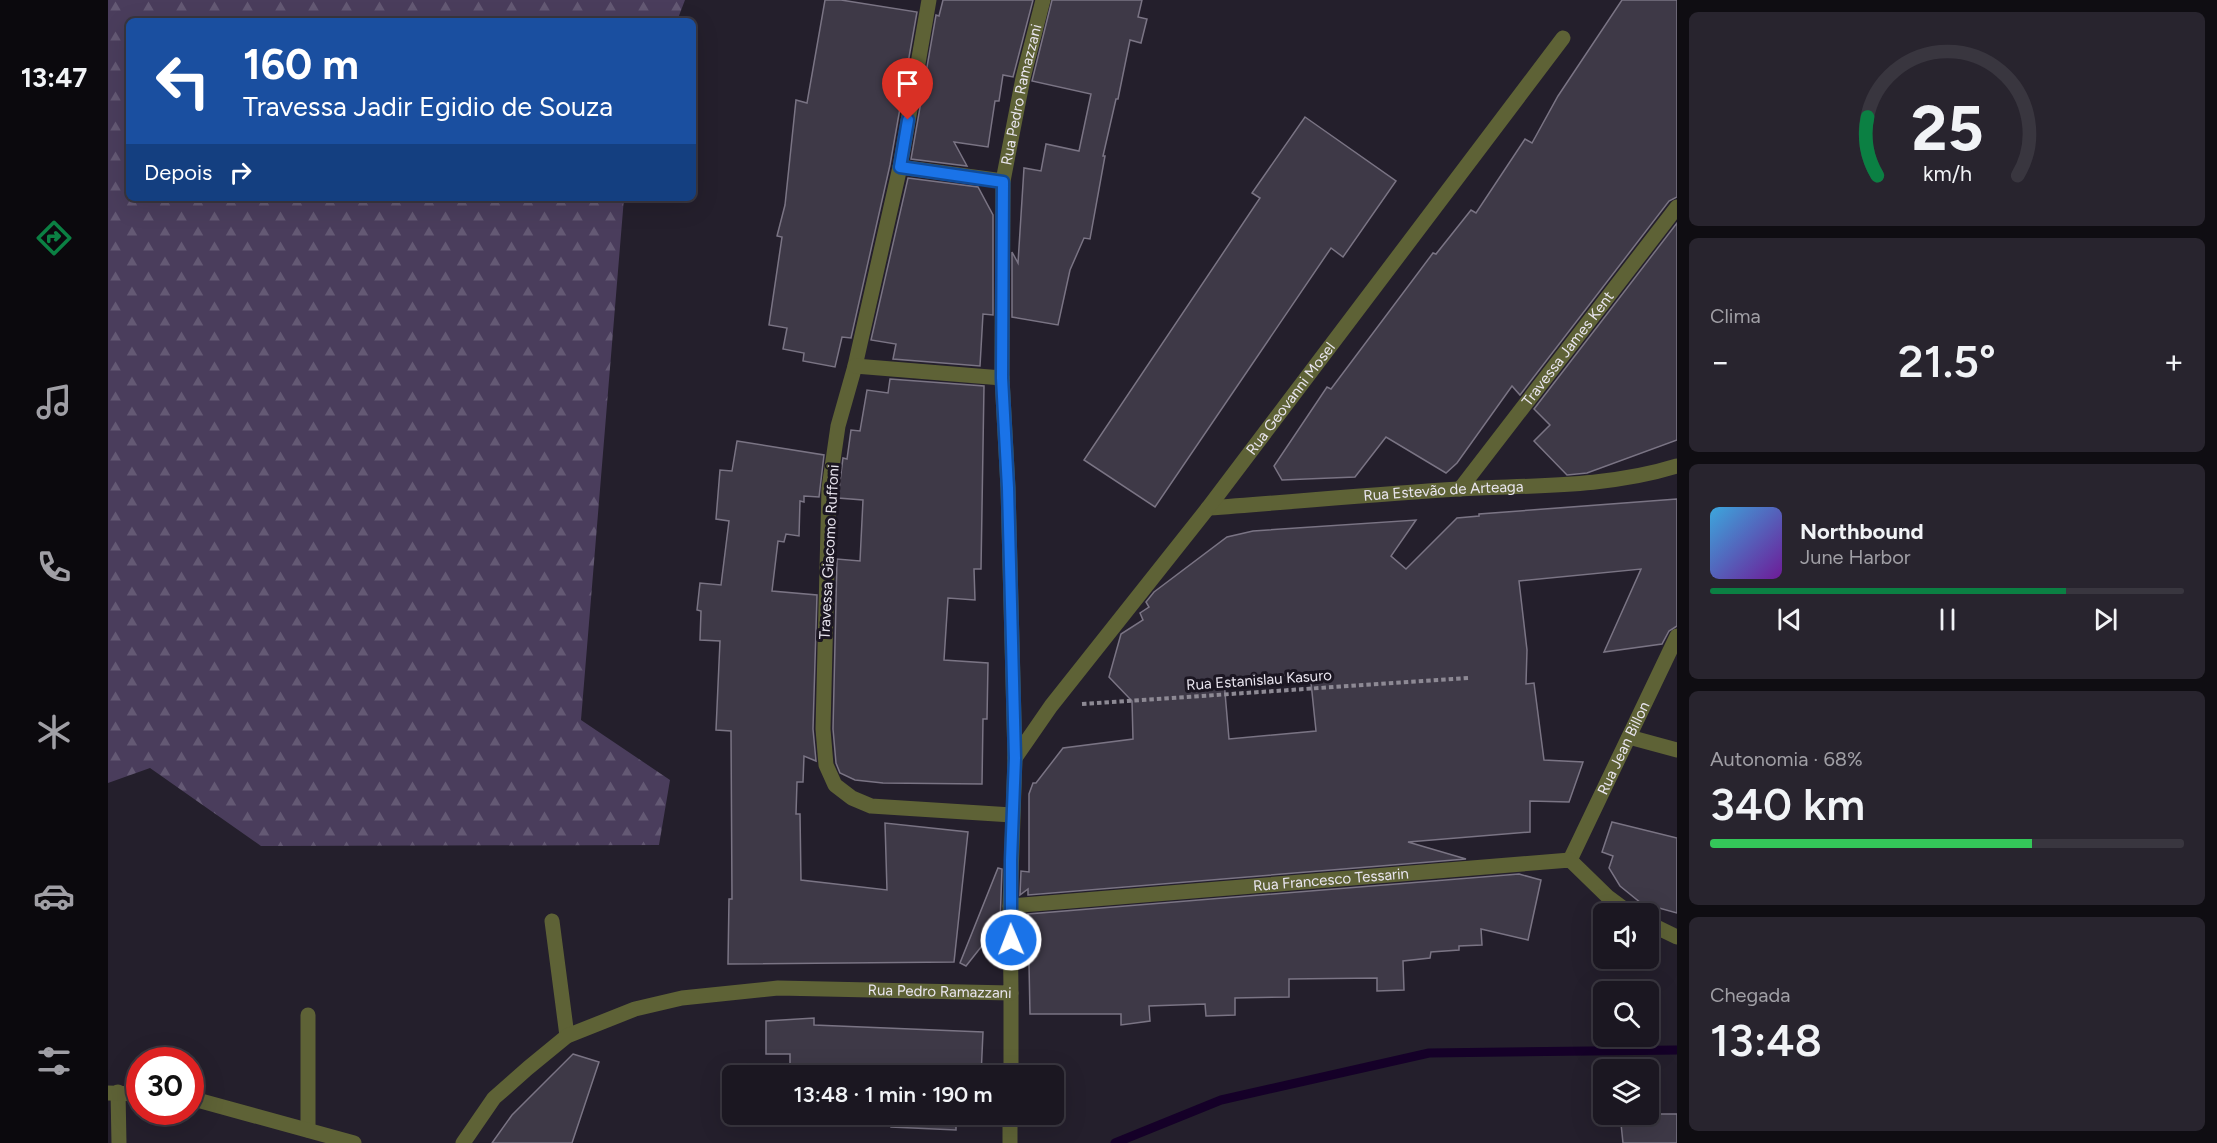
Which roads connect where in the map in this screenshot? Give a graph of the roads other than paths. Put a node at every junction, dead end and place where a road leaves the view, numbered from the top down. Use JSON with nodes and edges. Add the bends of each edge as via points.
{"nodes":[{"id":1,"x":929,"y":0,"type":"edge"},
{"id":2,"x":1043,"y":0,"type":"edge"},
{"id":3,"x":1563,"y":38,"type":"dead end"},
{"id":4,"x":900,"y":167,"type":"junction"},
{"id":5,"x":1003,"y":182,"type":"junction"},
{"id":6,"x":1677,"y":207,"type":"edge"},
{"id":7,"x":855,"y":366,"type":"junction"},
{"id":8,"x":1002,"y":378,"type":"junction"},
{"id":9,"x":1677,"y":466,"type":"edge"},
{"id":10,"x":1460,"y":489,"type":"junction"},
{"id":11,"x":1208,"y":508,"type":"junction"},
{"id":12,"x":1677,"y":636,"type":"edge"},
{"id":13,"x":1629,"y":737,"type":"junction"},
{"id":14,"x":1677,"y":750,"type":"edge"},
{"id":15,"x":1015,"y":758,"type":"junction"},
{"id":16,"x":1012,"y":815,"type":"junction"},
{"id":17,"x":1570,"y":860,"type":"junction"},
{"id":18,"x":1616,"y":903,"type":"edge"},
{"id":19,"x":1010,"y":906,"type":"junction"},
{"id":20,"x":552,"y":921,"type":"dead end"},
{"id":21,"x":1659,"y":928,"type":"edge"},
{"id":22,"x":1677,"y":937,"type":"edge"},
{"id":23,"x":1011,"y":993,"type":"junction"},
{"id":24,"x":308,"y":1015,"type":"dead end"},
{"id":25,"x":567,"y":1036,"type":"junction"},
{"id":26,"x":1011,"y":1065,"type":"edge"},
{"id":27,"x":113,"y":1093,"type":"edge"},
{"id":28,"x":204,"y":1102,"type":"edge"},
{"id":29,"x":1010,"y":1125,"type":"edge"},
{"id":30,"x":308,"y":1130,"type":"junction"},
{"id":31,"x":119,"y":1143,"type":"edge"},
{"id":32,"x":354,"y":1143,"type":"edge"},
{"id":33,"x":463,"y":1143,"type":"edge"},
{"id":34,"x":1010,"y":1143,"type":"edge"}],
"edges":[{"from":1,"to":4,"type":"street","name":"Travessa Giacomo Ruffoni"},
{"from":2,"to":5,"type":"street","name":"Rua Pedro Ramazzani"},
{"from":3,"to":11,"type":"street","name":"Rua Geovanni Mosel"},
{"from":4,"to":5,"type":"street"},
{"from":4,"to":7,"type":"street","name":"Travessa Giacomo Ruffoni"},
{"from":5,"to":8,"type":"street","name":"Rua Pedro Ramazzani"},
{"from":6,"to":10,"type":"street","name":"Travessa James Kent"},
{"from":7,"to":8,"type":"street"},
{"from":7,"to":16,"type":"street","name":"Travessa Giacomo Ruffoni","via":[[838,426],[830,488],[823,729],[826,765],[835,785],[871,806]]},
{"from":8,"to":15,"type":"street","name":"Rua Pedro Ramazzani"},
{"from":9,"to":10,"type":"street","name":"Rua Estevão de Arteaga","via":[[1625,478]]},
{"from":10,"to":11,"type":"street","name":"Rua Estevão de Arteaga"},
{"from":11,"to":15,"type":"street","name":"Rua Geovanni Mosel"},
{"from":12,"to":13,"type":"street","name":"Rua Jean Billon"},
{"from":13,"to":14,"type":"street"},
{"from":13,"to":17,"type":"street","name":"Rua Jean Billon"},
{"from":15,"to":16,"type":"street","name":"Rua Pedro Ramazzani"},
{"from":16,"to":19,"type":"street","name":"Rua Pedro Ramazzani"},
{"from":17,"to":18,"type":"street"},
{"from":17,"to":19,"type":"street","name":"Rua Francesco Tessarin"},
{"from":19,"to":23,"type":"street","name":"Rua Pedro Ramazzani"},
{"from":20,"to":25,"type":"street"},
{"from":21,"to":22,"type":"street"},
{"from":23,"to":25,"type":"street","name":"Rua Pedro Ramazzani","via":[[778,987],[645,1006]]},
{"from":23,"to":26,"type":"street"},
{"from":24,"to":30,"type":"street"},
{"from":25,"to":33,"type":"street","name":"Rua Pedro Ramazzani","via":[[494,1098]]},
{"from":27,"to":31,"type":"street"},
{"from":28,"to":30,"type":"street"},
{"from":29,"to":34,"type":"street"},
{"from":30,"to":32,"type":"street"}]}
